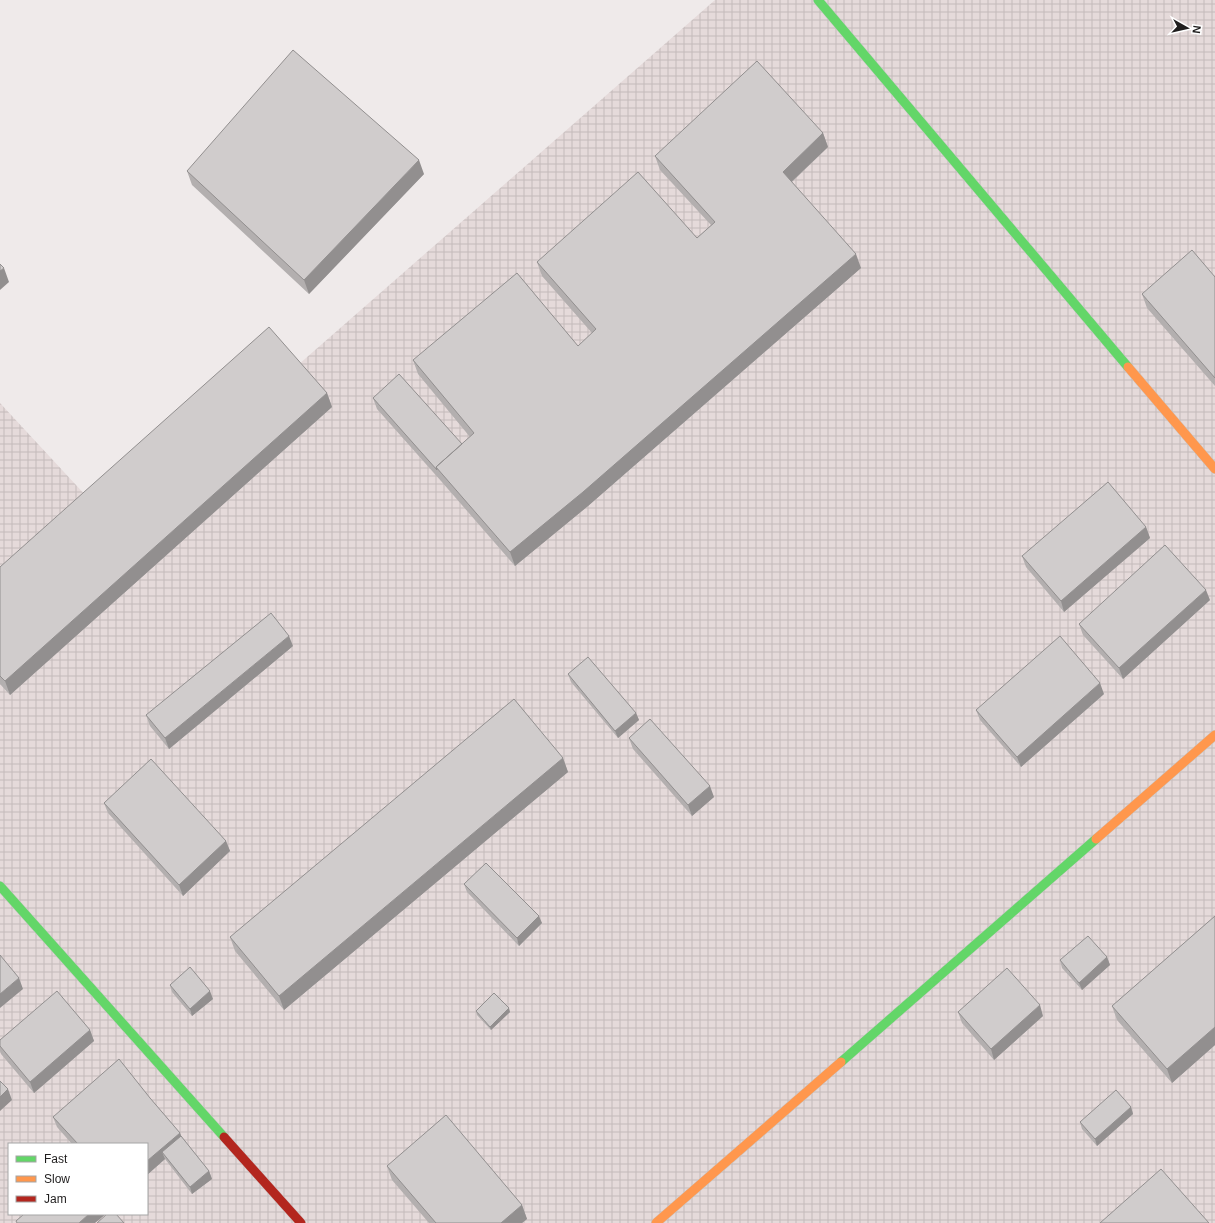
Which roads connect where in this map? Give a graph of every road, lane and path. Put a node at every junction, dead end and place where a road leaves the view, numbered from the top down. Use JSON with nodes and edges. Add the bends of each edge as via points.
{"nodes":[{"id":1,"x":818,"y":0,"type":"edge"},
{"id":2,"x":1215,"y":469,"type":"edge"},
{"id":3,"x":1215,"y":735,"type":"edge"},
{"id":4,"x":0,"y":886,"type":"edge"},
{"id":5,"x":301,"y":1223,"type":"edge"},
{"id":6,"x":656,"y":1223,"type":"edge"}],
"edges":[{"from":1,"to":2,"type":"street"},
{"from":3,"to":6,"type":"street"},
{"from":4,"to":5,"type":"street"}]}
